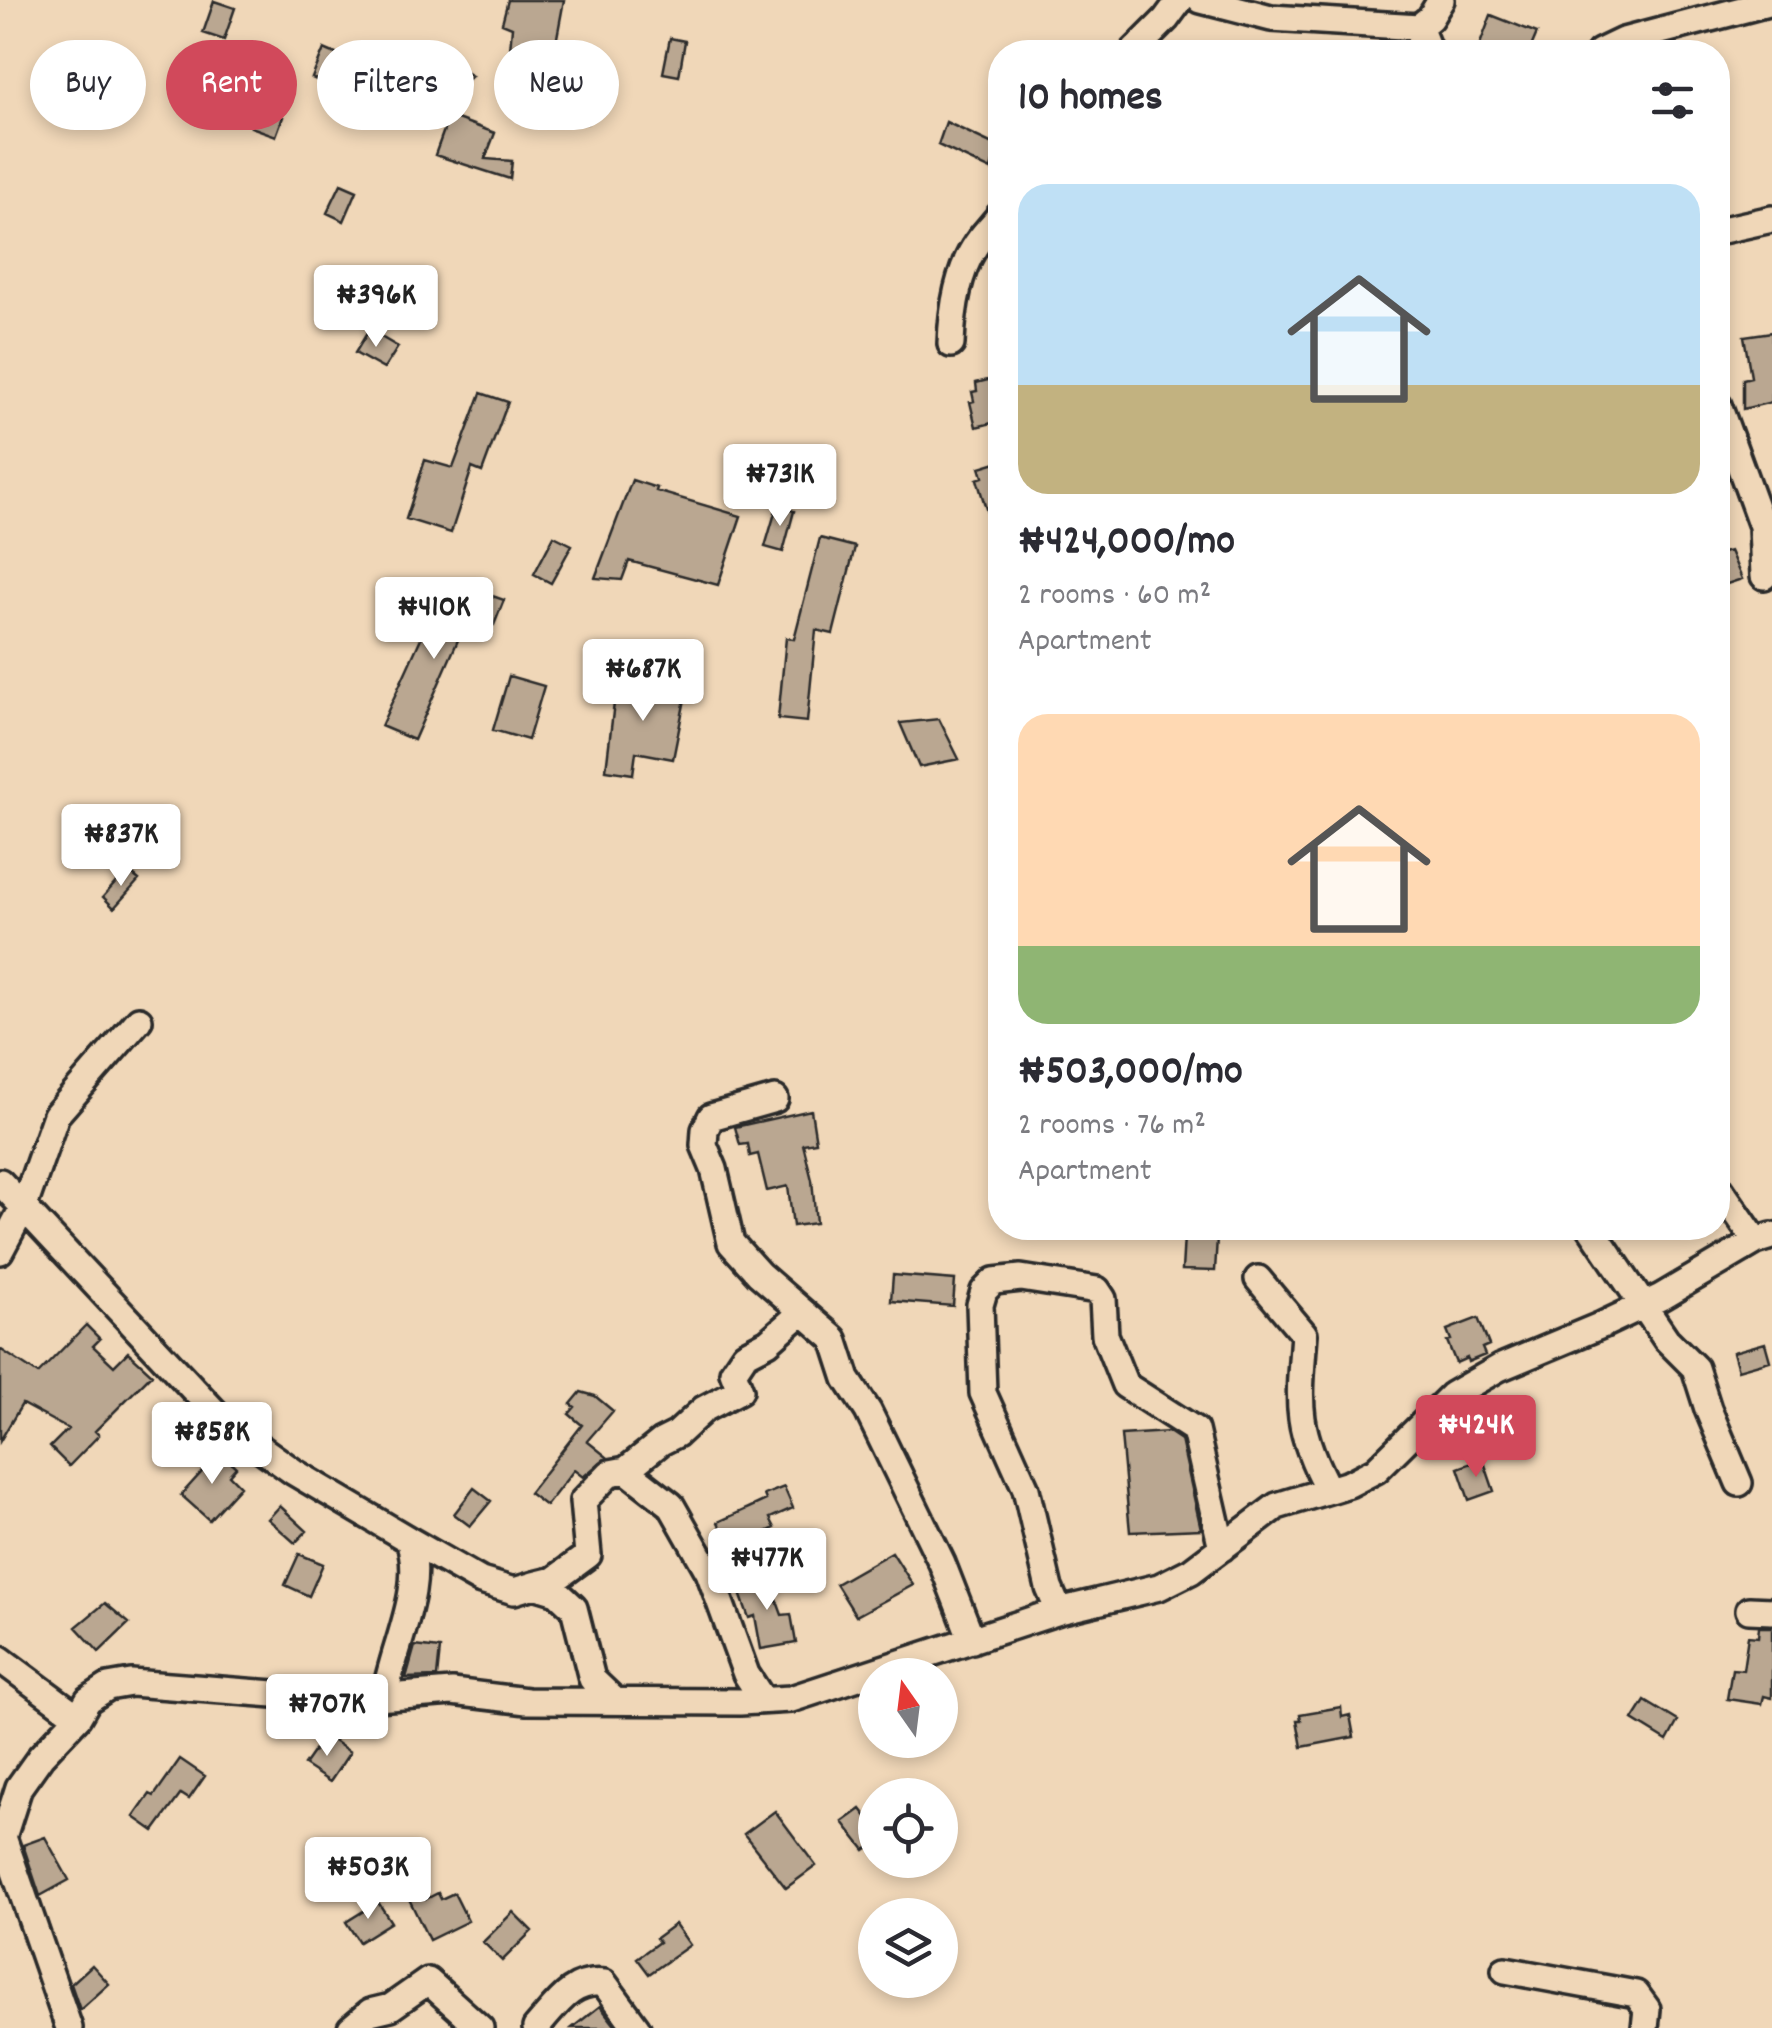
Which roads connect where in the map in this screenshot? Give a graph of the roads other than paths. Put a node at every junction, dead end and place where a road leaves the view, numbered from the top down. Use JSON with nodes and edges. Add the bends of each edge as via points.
{"nodes":[{"id":1,"x":1180,"y":0,"type":"edge"},
{"id":2,"x":1201,"y":0,"type":"edge"},
{"id":3,"x":1441,"y":0,"type":"edge"},
{"id":4,"x":1772,"y":2,"type":"edge"},
{"id":5,"x":1145,"y":40,"type":"edge"},
{"id":6,"x":1400,"y":40,"type":"edge"},
{"id":7,"x":1424,"y":40,"type":"edge"},
{"id":8,"x":1628,"y":40,"type":"edge"},
{"id":9,"x":1772,"y":219,"type":"edge"},
{"id":10,"x":1730,"y":228,"type":"edge"},
{"id":11,"x":988,"y":231,"type":"edge"},
{"id":12,"x":951,"y":344,"type":"dead end"},
{"id":13,"x":1730,"y":437,"type":"edge"},
{"id":14,"x":1764,"y":576,"type":"dead end"},
{"id":15,"x":138,"y":1020,"type":"dead end"},
{"id":16,"x":774,"y":1099,"type":"dead end"},
{"id":17,"x":0,"y":1182,"type":"edge"},
{"id":18,"x":1730,"y":1200,"type":"edge"},
{"id":19,"x":24,"y":1206,"type":"junction"},
{"id":20,"x":1764,"y":1238,"type":"edge"},
{"id":21,"x":1599,"y":1240,"type":"edge"},
{"id":22,"x":0,"y":1251,"type":"edge"},
{"id":23,"x":1258,"y":1280,"type":"dead end"},
{"id":24,"x":1642,"y":1306,"type":"junction"},
{"id":25,"x":802,"y":1312,"type":"junction"},
{"id":26,"x":626,"y":1470,"type":"junction"},
{"id":27,"x":1739,"y":1483,"type":"dead end"},
{"id":28,"x":1328,"y":1489,"type":"junction"},
{"id":29,"x":410,"y":1540,"type":"junction"},
{"id":30,"x":1222,"y":1548,"type":"junction"},
{"id":31,"x":534,"y":1585,"type":"junction"},
{"id":32,"x":1059,"y":1612,"type":"junction"},
{"id":33,"x":972,"y":1640,"type":"junction"},
{"id":34,"x":0,"y":1659,"type":"edge"},
{"id":35,"x":385,"y":1696,"type":"junction"},
{"id":36,"x":764,"y":1700,"type":"junction"},
{"id":37,"x":615,"y":1701,"type":"junction"},
{"id":38,"x":78,"y":1716,"type":"junction"},
{"id":39,"x":1505,"y":1970,"type":"dead end"},
{"id":40,"x":69,"y":2028,"type":"edge"},
{"id":41,"x":350,"y":2028,"type":"edge"},
{"id":42,"x":480,"y":2028,"type":"edge"},
{"id":43,"x":536,"y":2028,"type":"edge"},
{"id":44,"x":637,"y":2028,"type":"edge"},
{"id":45,"x":1645,"y":2028,"type":"edge"}],
"edges":[{"from":1,"to":5,"type":"street"},
{"from":2,"to":6,"type":"street"},
{"from":3,"to":7,"type":"street"},
{"from":4,"to":8,"type":"street"},
{"from":9,"to":10,"type":"street"},
{"from":11,"to":12,"type":"street","via":[[964,272]]},
{"from":13,"to":14,"type":"street","via":[[1762,526]]},
{"from":15,"to":19,"type":"street","via":[[56,1115]]},
{"from":16,"to":25,"type":"street","via":[[710,1117],[704,1145],[731,1243]]},
{"from":17,"to":19,"type":"street"},
{"from":18,"to":20,"type":"street"},
{"from":19,"to":22,"type":"street"},
{"from":19,"to":29,"type":"street","via":[[224,1422]]},
{"from":20,"to":24,"type":"street"},
{"from":21,"to":24,"type":"street"},
{"from":23,"to":28,"type":"street","via":[[1304,1334],[1300,1418],[1308,1452]]},
{"from":24,"to":27,"type":"street","via":[[1695,1368]]},
{"from":24,"to":28,"type":"street","via":[[1452,1395],[1376,1470]]},
{"from":25,"to":26,"type":"street","via":[[745,1354],[733,1372],[740,1390],[704,1409]]},
{"from":25,"to":33,"type":"street","via":[[834,1340]]},
{"from":26,"to":31,"type":"street","via":[[610,1473],[584,1501],[588,1555],[554,1580]]},
{"from":26,"to":36,"type":"street","via":[[672,1505],[708,1572],[746,1674]]},
{"from":28,"to":30,"type":"street","via":[[1277,1506]]},
{"from":29,"to":31,"type":"street","via":[[480,1581],[514,1591]]},
{"from":29,"to":35,"type":"street","via":[[414,1588]]},
{"from":30,"to":32,"type":"street","via":[[1159,1587]]},
{"from":30,"to":32,"type":"street","via":[[1195,1430],[1125,1386],[1098,1290],[1021,1278],[994,1281],[980,1305],[983,1393],[1026,1489]]},
{"from":31,"to":37,"type":"street","via":[[557,1592],[574,1608],[592,1679]]},
{"from":32,"to":33,"type":"street"},
{"from":33,"to":36,"type":"street","via":[[791,1699]]},
{"from":34,"to":38,"type":"street"},
{"from":35,"to":37,"type":"street","via":[[452,1692]]},
{"from":35,"to":38,"type":"street","via":[[305,1699],[131,1683],[98,1693]]},
{"from":36,"to":37,"type":"street"},
{"from":38,"to":40,"type":"street","via":[[19,1786],[4,1837]]},
{"from":39,"to":45,"type":"street","via":[[1636,1994],[1647,2009]]},
{"from":41,"to":42,"type":"street","via":[[428,1981]]},
{"from":43,"to":44,"type":"street","via":[[572,1988],[588,1981],[604,1984]]}]}
